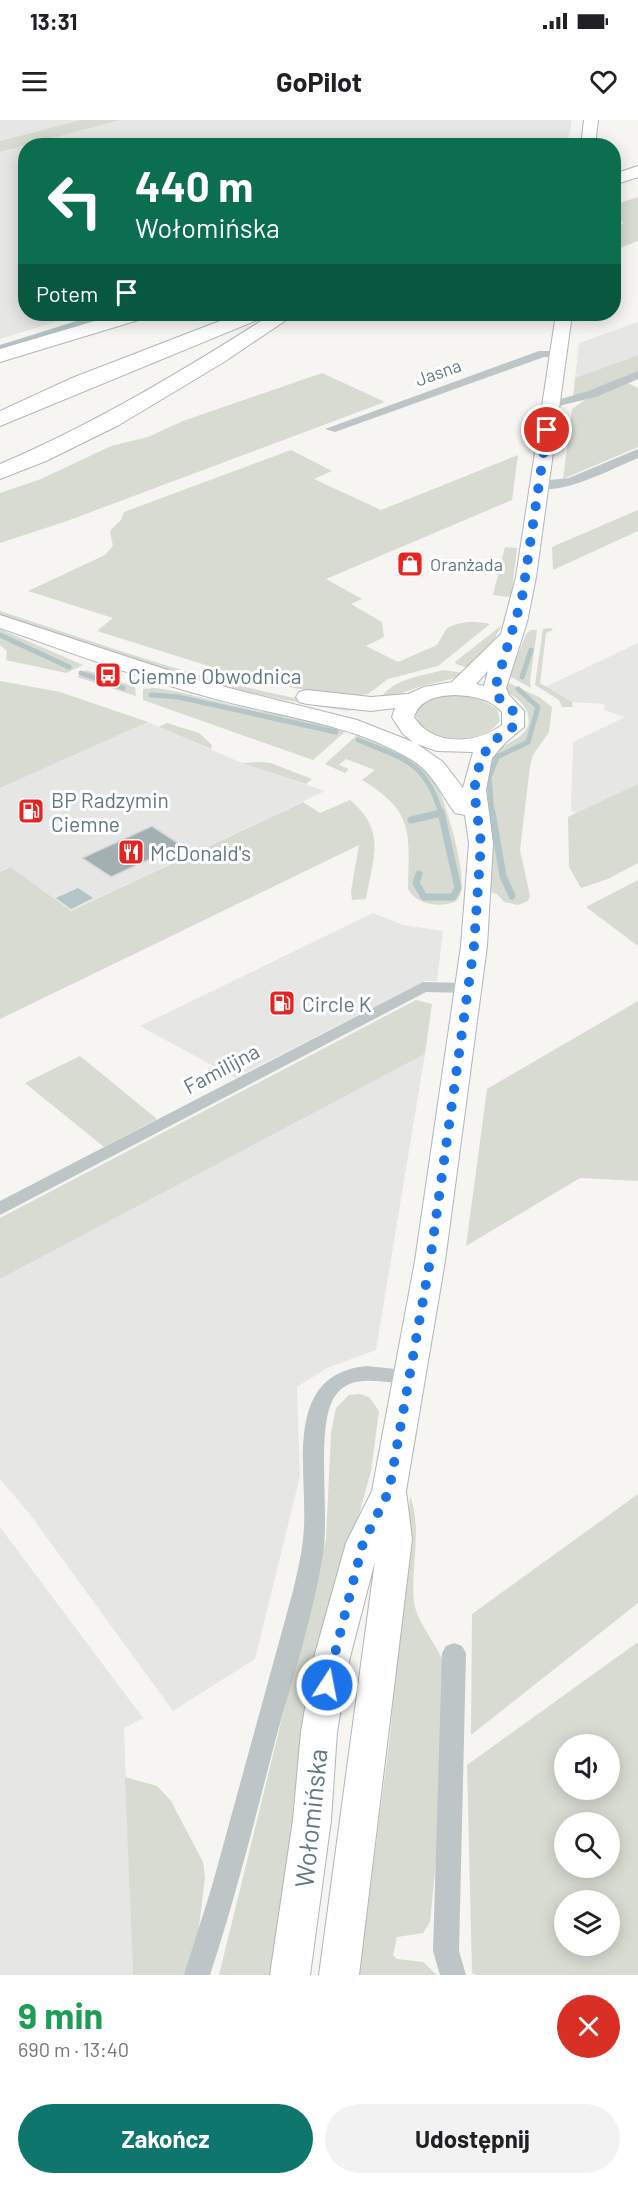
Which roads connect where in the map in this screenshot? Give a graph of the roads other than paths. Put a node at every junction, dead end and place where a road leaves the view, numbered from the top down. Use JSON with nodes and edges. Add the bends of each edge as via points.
{"nodes":[{"id":1,"x":591,"y":120,"type":"edge"},
{"id":2,"x":589,"y":138,"type":"edge"},
{"id":3,"x":638,"y":155,"type":"edge"},
{"id":4,"x":621,"y":161,"type":"edge"},
{"id":5,"x":638,"y":171,"type":"edge"},
{"id":6,"x":621,"y":177,"type":"edge"},
{"id":7,"x":115,"y":321,"type":"edge"},
{"id":8,"x":190,"y":321,"type":"edge"},
{"id":9,"x":237,"y":321,"type":"edge"},
{"id":10,"x":274,"y":321,"type":"edge"},
{"id":11,"x":563,"y":321,"type":"edge"},
{"id":12,"x":556,"y":354,"type":"junction"},
{"id":13,"x":0,"y":356,"type":"edge"},
{"id":14,"x":638,"y":375,"type":"edge"},
{"id":15,"x":0,"y":397,"type":"edge"},
{"id":16,"x":550,"y":404,"type":"junction"},
{"id":17,"x":0,"y":419,"type":"edge"},
{"id":18,"x":332,"y":429,"type":"dead end"},
{"id":19,"x":638,"y":453,"type":"edge"},
{"id":20,"x":0,"y":472,"type":"edge"},
{"id":21,"x":541,"y":485,"type":"junction"},
{"id":22,"x":0,"y":607,"type":"edge"},
{"id":23,"x":0,"y":621,"type":"edge"},
{"id":24,"x":511,"y":636,"type":"junction"},
{"id":25,"x":459,"y":688,"type":"junction"},
{"id":26,"x":499,"y":698,"type":"junction"},
{"id":27,"x":412,"y":700,"type":"junction"},
{"id":28,"x":281,"y":707,"type":"junction"},
{"id":29,"x":406,"y":726,"type":"junction"},
{"id":30,"x":496,"y":739,"type":"junction"},
{"id":31,"x":446,"y":745,"type":"junction"},
{"id":32,"x":463,"y":808,"type":"junction"},
{"id":33,"x":479,"y":881,"type":"junction"},
{"id":34,"x":468,"y":988,"type":"junction"},
{"id":35,"x":0,"y":1209,"type":"edge"},
{"id":36,"x":409,"y":1376,"type":"junction"},
{"id":37,"x":389,"y":1491,"type":"junction"},
{"id":38,"x":454,"y":1653,"type":"dead end"},
{"id":39,"x":197,"y":1975,"type":"edge"},
{"id":40,"x":290,"y":1975,"type":"edge"},
{"id":41,"x":339,"y":1975,"type":"edge"},
{"id":42,"x":453,"y":1975,"type":"edge"}],
"edges":[{"from":1,"to":2,"type":"main road"},
{"from":3,"to":4,"type":"highway"},
{"from":5,"to":6,"type":"highway"},
{"from":7,"to":13,"type":"highway"},
{"from":8,"to":15,"type":"highway"},
{"from":9,"to":17,"type":"highway","via":[[80,382]]},
{"from":10,"to":20,"type":"highway","via":[[201,370]]},
{"from":11,"to":12,"type":"main road"},
{"from":12,"to":16,"type":"main road"},
{"from":12,"to":18,"type":"street","name":"Jasna","via":[[543,353]]},
{"from":14,"to":16,"type":"street","via":[[592,394]]},
{"from":16,"to":21,"type":"main road"},
{"from":19,"to":21,"type":"street","via":[[571,482]]},
{"from":21,"to":24,"type":"main road","via":[[522,598]]},
{"from":22,"to":27,"type":"main road","via":[[249,686],[371,704]]},
{"from":23,"to":28,"type":"main road","via":[[208,690]]},
{"from":24,"to":25,"type":"main road"},
{"from":24,"to":26,"type":"main road","via":[[495,688]]},
{"from":25,"to":26,"type":"main road"},
{"from":25,"to":27,"type":"main road","via":[[433,691]]},
{"from":26,"to":30,"type":"main road","name":"Wołomińska","via":[[508,704],[515,719],[513,727]]},
{"from":27,"to":29,"type":"main road","via":[[405,708]]},
{"from":28,"to":29,"type":"main road","via":[[367,717]]},
{"from":28,"to":32,"type":"main road","via":[[341,721],[420,756],[447,780]]},
{"from":29,"to":31,"type":"main road","via":[[422,738]]},
{"from":30,"to":31,"type":"main road","via":[[464,746]]},
{"from":30,"to":33,"type":"main road","name":"Wołomińska","via":[[481,757],[474,790],[481,843]]},
{"from":31,"to":32,"type":"main road","name":"Wołomińska"},
{"from":32,"to":33,"type":"main road","name":"Wołomińska"},
{"from":33,"to":34,"type":"main road","name":"Wołomińska"},
{"from":34,"to":35,"type":"street","name":"Familijna","via":[[423,987]]},
{"from":34,"to":36,"type":"main road","name":"Wołomińska"},
{"from":36,"to":37,"type":"main road","name":"Wołomińska"},
{"from":36,"to":39,"type":"street","via":[[351,1376],[335,1384],[322,1400],[316,1437],[314,1541]]},
{"from":37,"to":40,"type":"main road","name":"Wołomińska","via":[[363,1543],[331,1661]]},
{"from":37,"to":41,"type":"main road","name":"Wołomińska","via":[[394,1539]]},
{"from":38,"to":42,"type":"street","via":[[446,1951]]}]}
